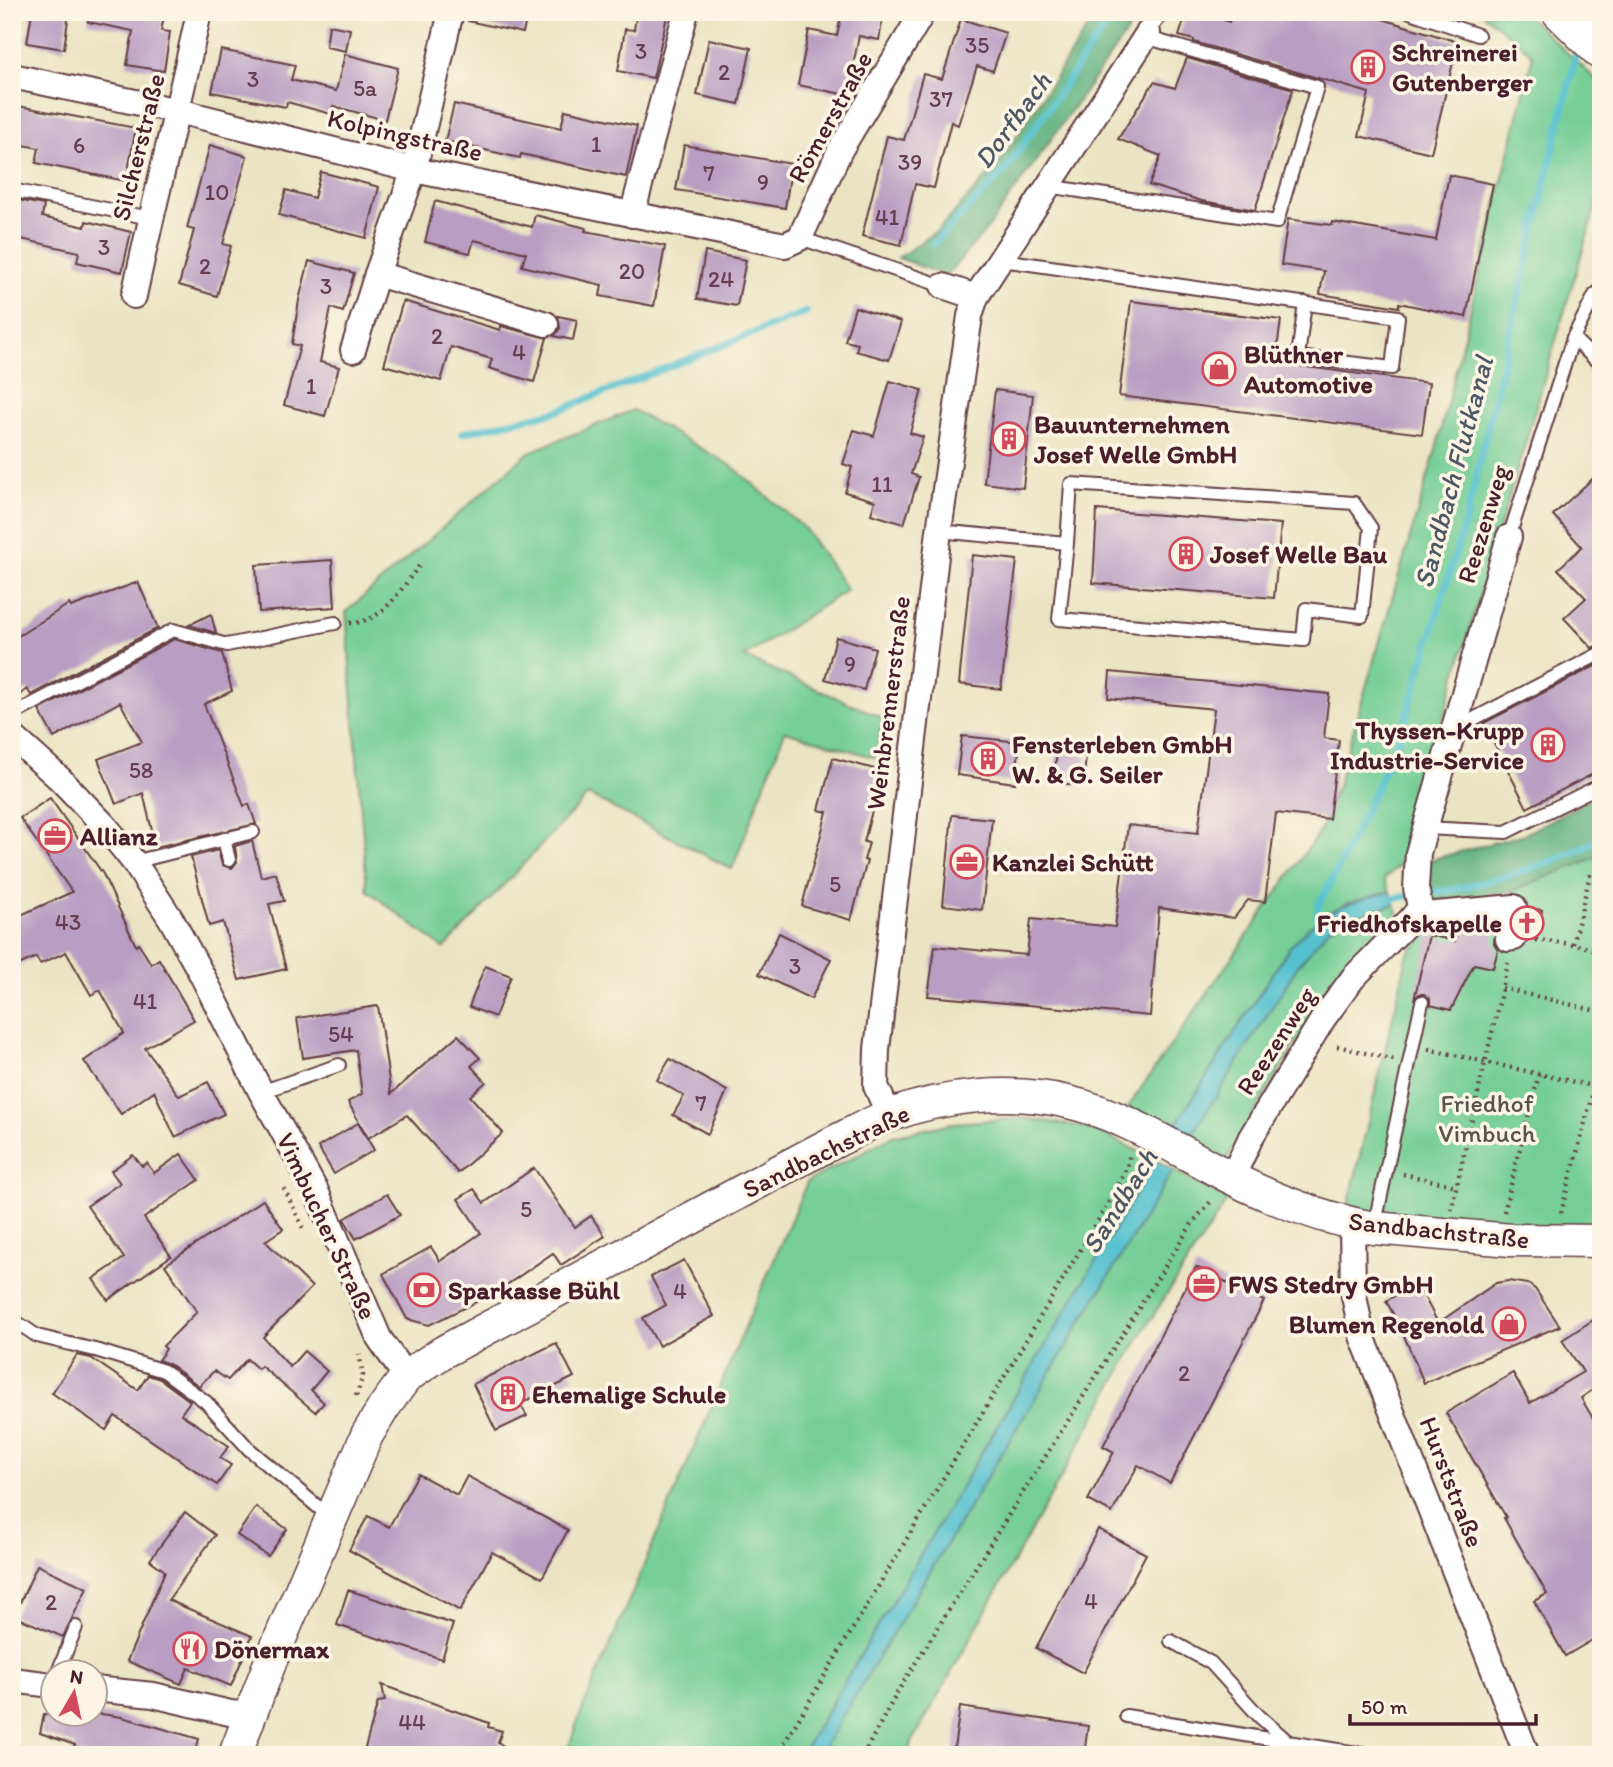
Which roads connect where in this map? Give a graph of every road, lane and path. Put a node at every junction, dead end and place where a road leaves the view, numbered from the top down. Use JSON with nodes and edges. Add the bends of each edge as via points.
{"nodes":[{"id":1,"x":199,"y":12,"type":"edge"},
{"id":2,"x":451,"y":12,"type":"edge"},
{"id":3,"x":686,"y":12,"type":"edge"},
{"id":4,"x":923,"y":12,"type":"edge"},
{"id":5,"x":1163,"y":12,"type":"edge"},
{"id":6,"x":1410,"y":12,"type":"edge"},
{"id":7,"x":1560,"y":12,"type":"edge"},
{"id":8,"x":1146,"y":35,"type":"junction"},
{"id":9,"x":1478,"y":35,"type":"dead end"},
{"id":10,"x":1601,"y":52,"type":"edge"},
{"id":11,"x":12,"y":76,"type":"edge"},
{"id":12,"x":178,"y":111,"type":"junction"},
{"id":13,"x":414,"y":170,"type":"junction"},
{"id":14,"x":1048,"y":186,"type":"junction"},
{"id":15,"x":12,"y":190,"type":"edge"},
{"id":16,"x":632,"y":215,"type":"junction"},
{"id":17,"x":150,"y":218,"type":"junction"},
{"id":18,"x":793,"y":242,"type":"junction"},
{"id":19,"x":1000,"y":260,"type":"junction"},
{"id":20,"x":377,"y":274,"type":"junction"},
{"id":21,"x":943,"y":286,"type":"joint"},
{"id":22,"x":1601,"y":289,"type":"edge"},
{"id":23,"x":134,"y":296,"type":"dead end"},
{"id":24,"x":976,"y":296,"type":"junction"},
{"id":25,"x":1305,"y":303,"type":"junction"},
{"id":26,"x":546,"y":324,"type":"dead end"},
{"id":27,"x":1573,"y":338,"type":"junction"},
{"id":28,"x":354,"y":350,"type":"dead end"},
{"id":29,"x":1601,"y":365,"type":"edge"},
{"id":30,"x":939,"y":531,"type":"junction"},
{"id":31,"x":1509,"y":537,"type":"joint"},
{"id":32,"x":1067,"y":544,"type":"junction"},
{"id":33,"x":419,"y":566,"type":"dead end"},
{"id":34,"x":335,"y":623,"type":"joint"},
{"id":35,"x":1601,"y":653,"type":"edge"},
{"id":36,"x":12,"y":715,"type":"edge"},
{"id":37,"x":1455,"y":729,"type":"junction"},
{"id":38,"x":12,"y":736,"type":"edge"},
{"id":39,"x":1601,"y":785,"type":"edge"},
{"id":40,"x":1424,"y":828,"type":"junction"},
{"id":41,"x":253,"y":832,"type":"dead end"},
{"id":42,"x":224,"y":839,"type":"junction"},
{"id":43,"x":229,"y":860,"type":"dead end"},
{"id":44,"x":134,"y":862,"type":"junction"},
{"id":45,"x":1591,"y":871,"type":"dead end"},
{"id":46,"x":1417,"y":904,"type":"junction"},
{"id":47,"x":1514,"y":938,"type":"junction"},
{"id":48,"x":1573,"y":944,"type":"junction"},
{"id":49,"x":1601,"y":951,"type":"edge"},
{"id":50,"x":1502,"y":988,"type":"junction"},
{"id":51,"x":1422,"y":1003,"type":"dead end"},
{"id":52,"x":1601,"y":1012,"type":"edge"},
{"id":53,"x":1412,"y":1045,"type":"junction"},
{"id":54,"x":1337,"y":1046,"type":"dead end"},
{"id":55,"x":1601,"y":1062,"type":"edge"},
{"id":56,"x":1485,"y":1063,"type":"junction"},
{"id":57,"x":339,"y":1065,"type":"dead end"},
{"id":58,"x":1539,"y":1074,"type":"junction"},
{"id":59,"x":1598,"y":1088,"type":"edge"},
{"id":60,"x":261,"y":1093,"type":"junction"},
{"id":61,"x":889,"y":1115,"type":"junction"},
{"id":62,"x":1144,"y":1130,"type":"junction"},
{"id":63,"x":1386,"y":1170,"type":"junction"},
{"id":64,"x":1219,"y":1172,"type":"junction"},
{"id":65,"x":1457,"y":1186,"type":"junction"},
{"id":66,"x":1450,"y":1214,"type":"dead end"},
{"id":67,"x":1503,"y":1218,"type":"dead end"},
{"id":68,"x":1559,"y":1219,"type":"dead end"},
{"id":69,"x":1363,"y":1226,"type":"junction"},
{"id":70,"x":1601,"y":1241,"type":"edge"},
{"id":71,"x":12,"y":1320,"type":"edge"},
{"id":72,"x":406,"y":1377,"type":"junction"},
{"id":73,"x":331,"y":1517,"type":"junction"},
{"id":74,"x":76,"y":1627,"type":"dead end"},
{"id":75,"x":1171,"y":1641,"type":"dead end"},
{"id":76,"x":64,"y":1658,"type":"edge"},
{"id":77,"x":12,"y":1679,"type":"edge"},
{"id":78,"x":38,"y":1683,"type":"edge"},
{"id":79,"x":108,"y":1690,"type":"edge"},
{"id":80,"x":251,"y":1716,"type":"junction"},
{"id":81,"x":1126,"y":1716,"type":"dead end"},
{"id":82,"x":1287,"y":1741,"type":"junction"},
{"id":83,"x":235,"y":1755,"type":"edge"},
{"id":84,"x":777,"y":1755,"type":"edge"},
{"id":85,"x":863,"y":1755,"type":"edge"},
{"id":86,"x":1368,"y":1755,"type":"edge"},
{"id":87,"x":1527,"y":1755,"type":"edge"}],
"edges":[{"from":1,"to":12,"type":"street","name":"Silcherstraße"},
{"from":2,"to":13,"type":"street"},
{"from":3,"to":16,"type":"street"},
{"from":4,"to":18,"type":"street","name":"Römerstraße","via":[[840,150]]},
{"from":5,"to":8,"type":"lane"},
{"from":6,"to":9,"type":"lane"},
{"from":7,"to":10,"type":"main road"},
{"from":8,"to":14,"type":"street","name":"Weinbrennerstraße"},
{"from":8,"to":14,"type":"lane","via":[[1317,88],[1277,222]]},
{"from":11,"to":12,"type":"street","name":"Kolpingstraße"},
{"from":12,"to":13,"type":"street","name":"Kolpingstraße"},
{"from":12,"to":17,"type":"street","name":"Silcherstraße"},
{"from":13,"to":16,"type":"street","name":"Kolpingstraße"},
{"from":13,"to":20,"type":"street"},
{"from":14,"to":19,"type":"street","name":"Weinbrennerstraße"},
{"from":15,"to":17,"type":"lane"},
{"from":16,"to":18,"type":"street","name":"Kolpingstraße"},
{"from":17,"to":23,"type":"street","name":"Silcherstraße"},
{"from":18,"to":21,"type":"lane"},
{"from":19,"to":24,"type":"street","name":"Weinbrennerstraße"},
{"from":19,"to":25,"type":"lane"},
{"from":20,"to":26,"type":"street"},
{"from":20,"to":28,"type":"street"},
{"from":21,"to":24,"type":"street"},
{"from":22,"to":27,"type":"lane","name":"Reezenweg"},
{"from":24,"to":30,"type":"street","name":"Weinbrennerstraße"},
{"from":25,"to":25,"type":"lane","via":[[1398,317],[1392,368],[1298,357]]},
{"from":27,"to":29,"type":"lane"},
{"from":27,"to":31,"type":"lane","name":"Reezenweg"},
{"from":30,"to":32,"type":"lane"},
{"from":30,"to":61,"type":"street","name":"Weinbrennerstraße","via":[[877,1049],[876,1086]]},
{"from":31,"to":37,"type":"street","name":"Reezenweg"},
{"from":32,"to":32,"type":"lane","via":[[1071,484],[1353,503],[1371,528],[1362,616],[1306,609],[1303,640],[1059,619]]},
{"from":33,"to":34,"type":"path","via":[[373,619]]},
{"from":34,"to":36,"type":"lane","via":[[227,645],[173,629]]},
{"from":35,"to":37,"type":"lane"},
{"from":37,"to":40,"type":"street","name":"Reezenweg"},
{"from":38,"to":44,"type":"street","name":"Vimbucher Straße","via":[[60,779]]},
{"from":39,"to":40,"type":"lane","via":[[1506,832]]},
{"from":40,"to":46,"type":"street","name":"Reezenweg","via":[[1418,853]]},
{"from":41,"to":42,"type":"lane"},
{"from":42,"to":43,"type":"lane"},
{"from":42,"to":44,"type":"lane"},
{"from":44,"to":60,"type":"street","name":"Vimbucher Straße","via":[[202,975]]},
{"from":45,"to":48,"type":"path"},
{"from":46,"to":47,"type":"street","via":[[1514,907],[1508,939]]},
{"from":46,"to":64,"type":"street","name":"Reezenweg","via":[[1353,978],[1251,1137]]},
{"from":47,"to":48,"type":"path"},
{"from":47,"to":50,"type":"path"},
{"from":48,"to":49,"type":"path"},
{"from":50,"to":52,"type":"path"},
{"from":50,"to":56,"type":"path"},
{"from":51,"to":53,"type":"lane"},
{"from":53,"to":54,"type":"path","via":[[1397,1061]]},
{"from":53,"to":56,"type":"path"},
{"from":53,"to":63,"type":"lane"},
{"from":55,"to":59,"type":"path"},
{"from":56,"to":58,"type":"path"},
{"from":56,"to":65,"type":"path"},
{"from":57,"to":60,"type":"lane"},
{"from":58,"to":59,"type":"path"},
{"from":58,"to":67,"type":"path"},
{"from":59,"to":68,"type":"path"},
{"from":60,"to":72,"type":"street","name":"Vimbucher Straße","via":[[316,1191],[379,1338]]},
{"from":61,"to":62,"type":"street","name":"Sandbachstraße","via":[[930,1103],[1022,1097],[1066,1102]]},
{"from":61,"to":72,"type":"street","name":"Sandbachstraße","via":[[443,1352]]},
{"from":62,"to":64,"type":"street","name":"Sandbachstraße"},
{"from":62,"to":84,"type":"path","via":[[1105,1209]]},
{"from":63,"to":65,"type":"path"},
{"from":63,"to":69,"type":"lane"},
{"from":64,"to":69,"type":"street","name":"Sandbachstraße","via":[[1300,1208]]},
{"from":64,"to":85,"type":"path","via":[[1193,1222],[901,1686]]},
{"from":65,"to":66,"type":"path"},
{"from":69,"to":70,"type":"street","name":"Sandbachstraße","via":[[1511,1240]]},
{"from":69,"to":87,"type":"street","name":"Hurststraße","via":[[1353,1291],[1362,1336]]},
{"from":71,"to":73,"type":"lane","via":[[37,1336],[164,1371],[206,1402],[248,1449]]},
{"from":72,"to":73,"type":"street","via":[[368,1435]]},
{"from":73,"to":80,"type":"street"},
{"from":74,"to":76,"type":"lane"},
{"from":75,"to":82,"type":"lane","via":[[1211,1663]]},
{"from":77,"to":78,"type":"street"},
{"from":79,"to":80,"type":"street"},
{"from":80,"to":83,"type":"street"},
{"from":81,"to":82,"type":"lane"},
{"from":82,"to":86,"type":"lane"}]}
